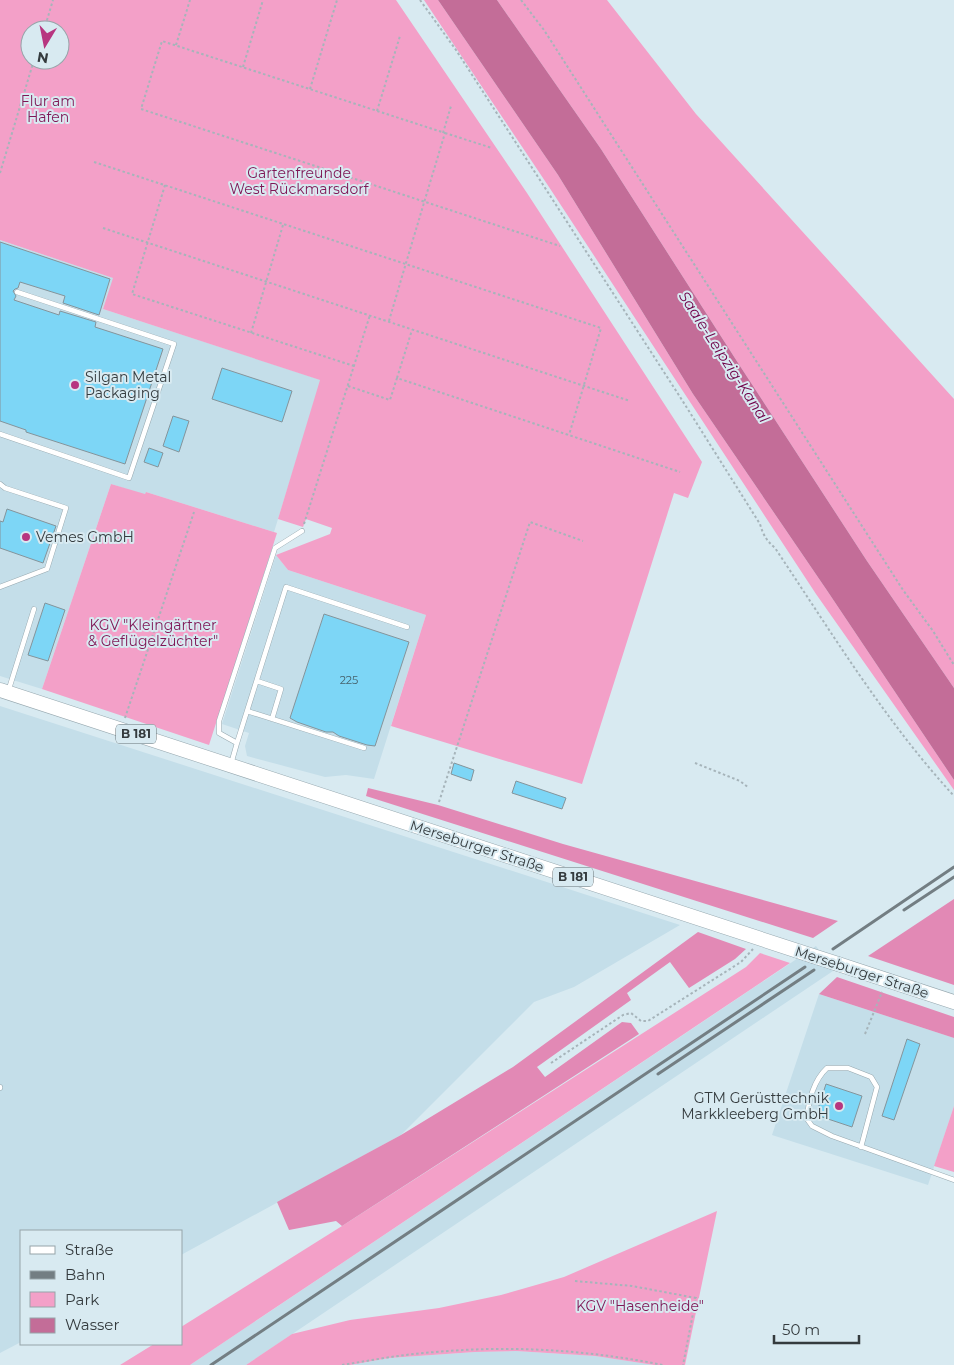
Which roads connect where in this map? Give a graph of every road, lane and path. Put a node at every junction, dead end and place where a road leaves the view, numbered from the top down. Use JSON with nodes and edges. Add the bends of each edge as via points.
{"nodes":[{"id":1,"x":53,"y":0,"type":"edge"},
{"id":2,"x":190,"y":0,"type":"edge"},
{"id":3,"x":263,"y":0,"type":"edge"},
{"id":4,"x":337,"y":0,"type":"edge"},
{"id":5,"x":420,"y":0,"type":"edge"},
{"id":6,"x":521,"y":0,"type":"edge"},
{"id":7,"x":47,"y":20,"type":"edge"},
{"id":8,"x":400,"y":36,"type":"dead end"},
{"id":9,"x":176,"y":45,"type":"junction"},
{"id":10,"x":243,"y":67,"type":"junction"},
{"id":11,"x":31,"y":70,"type":"edge"},
{"id":12,"x":310,"y":89,"type":"junction"},
{"id":13,"x":451,"y":106,"type":"dead end"},
{"id":14,"x":377,"y":111,"type":"junction"},
{"id":15,"x":444,"y":133,"type":"junction"},
{"id":16,"x":492,"y":148,"type":"dead end"},
{"id":17,"x":94,"y":162,"type":"dead end"},
{"id":18,"x":0,"y":173,"type":"edge"},
{"id":19,"x":165,"y":185,"type":"junction"},
{"id":20,"x":424,"y":202,"type":"junction"},
{"id":21,"x":284,"y":224,"type":"junction"},
{"id":22,"x":103,"y":228,"type":"dead end"},
{"id":23,"x":147,"y":243,"type":"junction"},
{"id":24,"x":560,"y":246,"type":"dead end"},
{"id":25,"x":406,"y":264,"type":"junction"},
{"id":26,"x":266,"y":282,"type":"junction"},
{"id":27,"x":17,"y":292,"type":"dead end"},
{"id":28,"x":370,"y":315,"type":"junction"},
{"id":29,"x":388,"y":322,"type":"junction"},
{"id":30,"x":413,"y":330,"type":"junction"},
{"id":31,"x":251,"y":333,"type":"junction"},
{"id":32,"x":354,"y":366,"type":"junction"},
{"id":33,"x":397,"y":378,"type":"junction"},
{"id":34,"x":348,"y":386,"type":"junction"},
{"id":35,"x":584,"y":386,"type":"junction"},
{"id":36,"x":630,"y":401,"type":"dead end"},
{"id":37,"x":0,"y":434,"type":"edge"},
{"id":38,"x":569,"y":435,"type":"junction"},
{"id":39,"x":680,"y":472,"type":"dead end"},
{"id":40,"x":0,"y":484,"type":"edge"},
{"id":41,"x":194,"y":512,"type":"dead end"},
{"id":42,"x":302,"y":532,"type":"joint"},
{"id":43,"x":583,"y":541,"type":"dead end"},
{"id":44,"x":0,"y":587,"type":"edge"},
{"id":45,"x":34,"y":609,"type":"dead end"},
{"id":46,"x":407,"y":627,"type":"dead end"},
{"id":47,"x":954,"y":665,"type":"edge"},
{"id":48,"x":257,"y":681,"type":"junction"},
{"id":49,"x":4,"y":692,"type":"edge"},
{"id":50,"x":248,"y":711,"type":"junction"},
{"id":51,"x":272,"y":719,"type":"junction"},
{"id":52,"x":121,"y":730,"type":"junction"},
{"id":53,"x":237,"y":743,"type":"junction"},
{"id":54,"x":364,"y":748,"type":"dead end"},
{"id":55,"x":695,"y":763,"type":"dead end"},
{"id":56,"x":230,"y":765,"type":"junction"},
{"id":57,"x":749,"y":788,"type":"dead end"},
{"id":58,"x":954,"y":796,"type":"edge"},
{"id":59,"x":439,"y":802,"type":"dead end"},
{"id":60,"x":758,"y":938,"type":"junction"},
{"id":61,"x":883,"y":990,"type":"dead end"},
{"id":62,"x":954,"y":1002,"type":"edge"},
{"id":63,"x":866,"y":1034,"type":"dead end"},
{"id":64,"x":551,"y":1063,"type":"dead end"},
{"id":65,"x":861,"y":1147,"type":"junction"},
{"id":66,"x":954,"y":1180,"type":"edge"},
{"id":67,"x":575,"y":1280,"type":"dead end"},
{"id":68,"x":342,"y":1365,"type":"edge"},
{"id":69,"x":663,"y":1365,"type":"edge"},
{"id":70,"x":683,"y":1365,"type":"edge"}],
"edges":[{"from":1,"to":7,"type":"path"},
{"from":2,"to":9,"type":"path"},
{"from":3,"to":10,"type":"path"},
{"from":4,"to":12,"type":"path"},
{"from":5,"to":58,"type":"path","via":[[672,384],[760,524],[767,541],[776,548],[872,694]]},
{"from":6,"to":47,"type":"path","via":[[544,30]]},
{"from":8,"to":14,"type":"path"},
{"from":9,"to":10,"type":"path"},
{"from":9,"to":20,"type":"path","via":[[162,40],[141,109]]},
{"from":10,"to":12,"type":"path"},
{"from":11,"to":18,"type":"path"},
{"from":12,"to":14,"type":"path"},
{"from":13,"to":15,"type":"path"},
{"from":14,"to":15,"type":"path"},
{"from":15,"to":16,"type":"path"},
{"from":15,"to":20,"type":"path"},
{"from":17,"to":19,"type":"path"},
{"from":19,"to":21,"type":"path"},
{"from":19,"to":23,"type":"path"},
{"from":20,"to":24,"type":"path"},
{"from":20,"to":25,"type":"path"},
{"from":21,"to":25,"type":"path"},
{"from":21,"to":26,"type":"path"},
{"from":22,"to":23,"type":"path"},
{"from":23,"to":26,"type":"path"},
{"from":23,"to":31,"type":"path","via":[[132,294]]},
{"from":25,"to":29,"type":"path"},
{"from":25,"to":35,"type":"path","via":[[601,328]]},
{"from":26,"to":28,"type":"path"},
{"from":26,"to":31,"type":"path"},
{"from":27,"to":37,"type":"lane","via":[[174,344],[129,478]]},
{"from":28,"to":29,"type":"path"},
{"from":28,"to":32,"type":"path"},
{"from":29,"to":30,"type":"path"},
{"from":30,"to":33,"type":"path"},
{"from":30,"to":35,"type":"path"},
{"from":31,"to":32,"type":"path"},
{"from":32,"to":34,"type":"path"},
{"from":33,"to":34,"type":"path","via":[[390,400]]},
{"from":33,"to":38,"type":"path"},
{"from":34,"to":42,"type":"path"},
{"from":35,"to":36,"type":"path"},
{"from":35,"to":38,"type":"path"},
{"from":38,"to":39,"type":"path"},
{"from":40,"to":44,"type":"lane","via":[[66,508],[47,569]]},
{"from":41,"to":52,"type":"path"},
{"from":42,"to":53,"type":"lane","via":[[275,548],[220,721],[219,733]]},
{"from":43,"to":59,"type":"path","via":[[530,522]]},
{"from":45,"to":49,"type":"lane"},
{"from":46,"to":48,"type":"lane","via":[[286,587]]},
{"from":48,"to":50,"type":"lane"},
{"from":48,"to":51,"type":"lane","via":[[281,689]]},
{"from":49,"to":52,"type":"main road","name":"Merseburger Straße","number":"B 181"},
{"from":50,"to":51,"type":"lane"},
{"from":50,"to":53,"type":"lane"},
{"from":51,"to":54,"type":"lane"},
{"from":52,"to":56,"type":"main road","name":"Merseburger Straße","number":"B 181"},
{"from":53,"to":56,"type":"lane"},
{"from":55,"to":57,"type":"path","via":[[740,781]]},
{"from":56,"to":60,"type":"main road","name":"Merseburger Straße","number":"B 181"},
{"from":60,"to":62,"type":"main road","name":"Merseburger Straße","number":"B 181","bridge":true},
{"from":60,"to":64,"type":"path","via":[[752,951],[740,962],[648,1021],[641,1021],[631,1013],[623,1015]]},
{"from":61,"to":63,"type":"path"},
{"from":65,"to":65,"type":"lane","via":[[812,1126],[807,1119],[819,1075],[827,1068],[848,1068],[871,1077],[877,1087]]},
{"from":65,"to":66,"type":"lane"},
{"from":67,"to":70,"type":"path","via":[[696,1298]]},
{"from":68,"to":69,"type":"path","via":[[436,1352],[516,1348],[605,1355]]}]}
